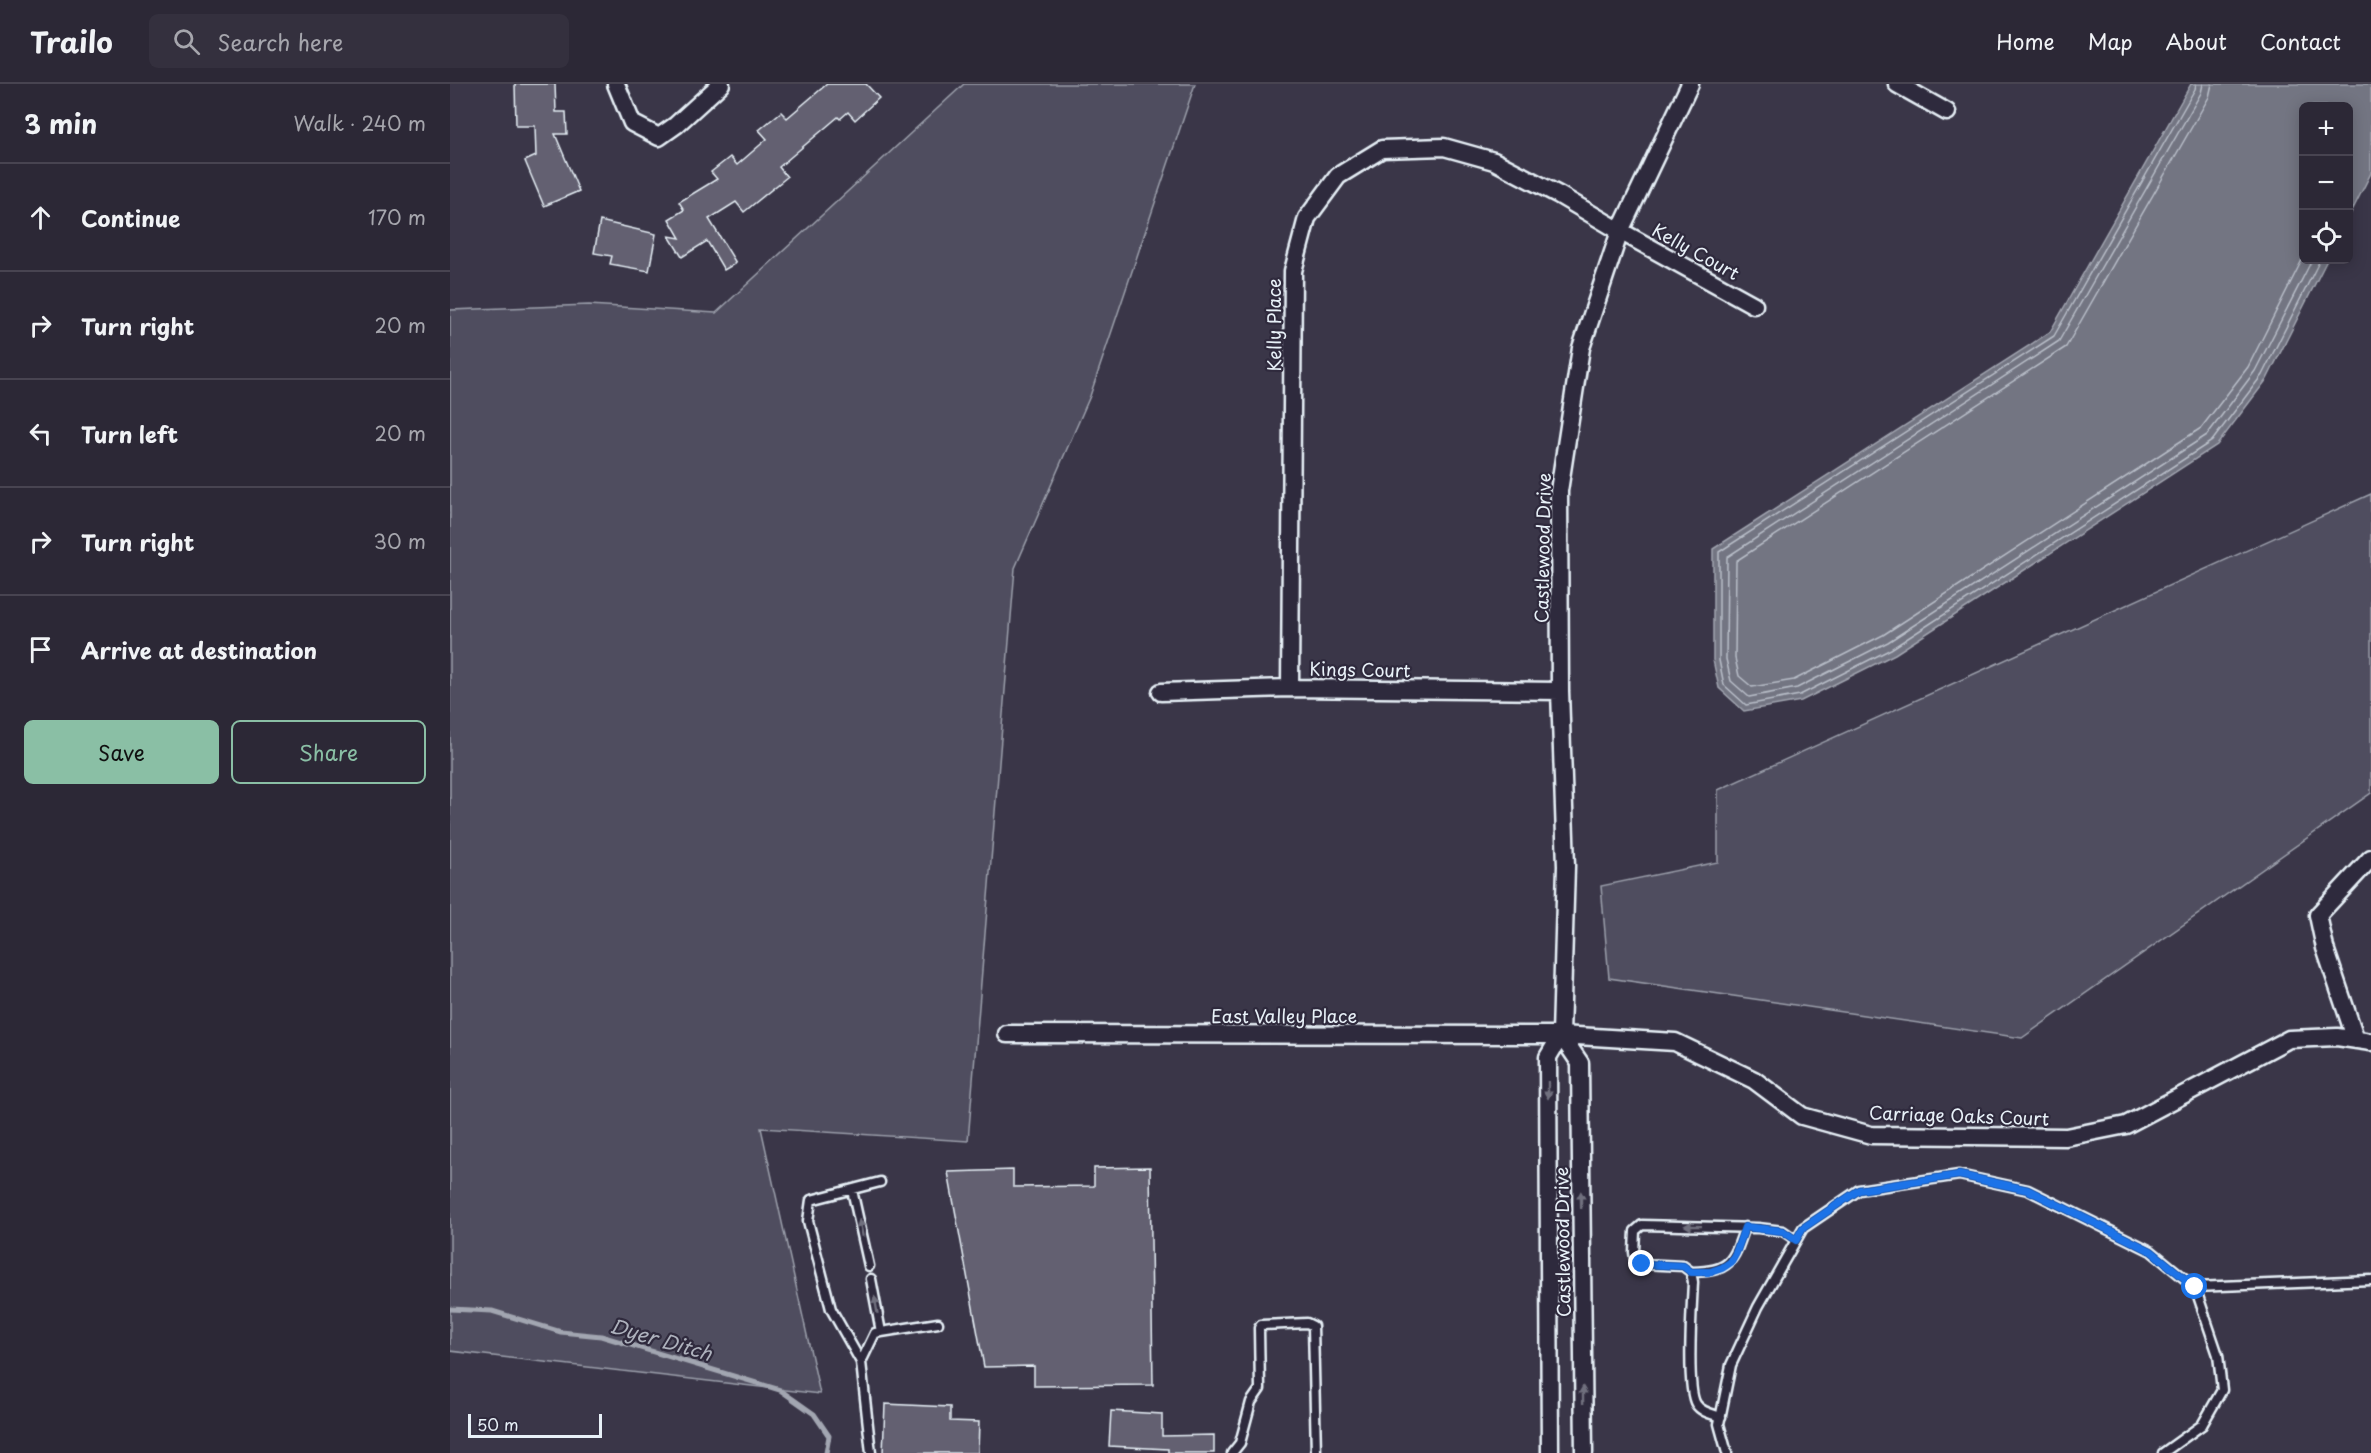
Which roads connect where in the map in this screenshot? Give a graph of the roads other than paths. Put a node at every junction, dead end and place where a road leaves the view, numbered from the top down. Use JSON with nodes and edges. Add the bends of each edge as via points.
{"nodes":[{"id":1,"x":616,"y":84,"type":"edge"},
{"id":2,"x":721,"y":84,"type":"edge"},
{"id":3,"x":1690,"y":84,"type":"edge"},
{"id":4,"x":1897,"y":84,"type":"edge"},
{"id":5,"x":1947,"y":112,"type":"dead end"},
{"id":6,"x":1620,"y":231,"type":"junction"},
{"id":7,"x":1754,"y":305,"type":"dead end"},
{"id":8,"x":1290,"y":688,"type":"junction"},
{"id":9,"x":1560,"y":691,"type":"junction"},
{"id":10,"x":1161,"y":692,"type":"dead end"},
{"id":11,"x":2371,"y":858,"type":"edge"},
{"id":12,"x":1007,"y":1034,"type":"dead end"},
{"id":13,"x":1561,"y":1035,"type":"junction"},
{"id":14,"x":2364,"y":1041,"type":"edge"},
{"id":15,"x":880,"y":1182,"type":"dead end"},
{"id":16,"x":852,"y":1190,"type":"junction"},
{"id":17,"x":1745,"y":1227,"type":"junction"},
{"id":18,"x":1796,"y":1240,"type":"junction"},
{"id":19,"x":869,"y":1266,"type":"dead end"},
{"id":20,"x":1691,"y":1272,"type":"junction"},
{"id":21,"x":871,"y":1278,"type":"dead end"},
{"id":22,"x":2371,"y":1280,"type":"edge"},
{"id":23,"x":2195,"y":1287,"type":"junction"},
{"id":24,"x":938,"y":1323,"type":"dead end"},
{"id":25,"x":881,"y":1332,"type":"junction"},
{"id":26,"x":861,"y":1362,"type":"junction"},
{"id":27,"x":1721,"y":1417,"type":"junction"},
{"id":28,"x":872,"y":1453,"type":"edge"},
{"id":29,"x":1232,"y":1453,"type":"edge"},
{"id":30,"x":1316,"y":1453,"type":"edge"},
{"id":31,"x":1550,"y":1453,"type":"edge"},
{"id":32,"x":1584,"y":1453,"type":"edge"},
{"id":33,"x":1727,"y":1453,"type":"edge"},
{"id":34,"x":2163,"y":1453,"type":"edge"}],
"edges":[{"from":1,"to":2,"type":"street","via":[[632,123],[659,137]]},
{"from":3,"to":6,"type":"street","name":"Castlewood Drive"},
{"from":4,"to":5,"type":"street"},
{"from":6,"to":7,"type":"street","name":"Kelly Court"},
{"from":6,"to":8,"type":"street","name":"Kelly Place","via":[[1494,161],[1444,147],[1382,149],[1338,176],[1307,218],[1293,271]]},
{"from":6,"to":9,"type":"street","name":"Castlewood Drive","via":[[1581,348],[1559,491]]},
{"from":8,"to":9,"type":"street","name":"Kings Court"},
{"from":8,"to":10,"type":"street","name":"Kings Court"},
{"from":9,"to":13,"type":"street","name":"Castlewood Drive","via":[[1566,866]]},
{"from":11,"to":14,"type":"street","name":"Carriage Oaks Court","via":[[2318,915],[2325,948]]},
{"from":12,"to":13,"type":"street","name":"East Valley Place"},
{"from":13,"to":14,"type":"street","name":"Carriage Oaks Court","via":[[1674,1042],[1754,1080],[1802,1116],[1872,1135],[2066,1137],[2126,1125],[2289,1039],[2337,1037]]},
{"from":13,"to":31,"type":"street","name":"Castlewood Drive","one_way":true,"via":[[1548,1057]]},
{"from":32,"to":13,"type":"street","name":"Castlewood Drive","one_way":true,"via":[[1580,1063]]},
{"from":15,"to":16,"type":"lane"},
{"from":19,"to":16,"type":"lane","one_way":true},
{"from":16,"to":26,"type":"lane","via":[[811,1200],[808,1221],[831,1310]]},
{"from":17,"to":18,"type":"lane","via":[[1783,1231]]},
{"from":17,"to":20,"type":"lane","via":[[1731,1262],[1710,1272]]},
{"from":17,"to":20,"type":"lane","one_way":true,"via":[[1642,1225],[1635,1231],[1635,1259],[1642,1264],[1683,1266]]},
{"from":18,"to":23,"type":"lane","via":[[1803,1228],[1859,1190],[1959,1175],[2028,1190],[2151,1251]]},
{"from":18,"to":27,"type":"lane","via":[[1731,1365]]},
{"from":20,"to":27,"type":"lane","via":[[1692,1395],[1704,1411]]},
{"from":25,"to":21,"type":"lane","one_way":true},
{"from":22,"to":23,"type":"lane"},
{"from":23,"to":34,"type":"lane","via":[[2218,1355],[2222,1390],[2202,1425]]},
{"from":24,"to":25,"type":"lane"},
{"from":25,"to":26,"type":"lane","via":[[875,1333]]},
{"from":26,"to":28,"type":"lane"},
{"from":27,"to":33,"type":"lane","via":[[1719,1424]]},
{"from":29,"to":30,"type":"lane","via":[[1240,1443],[1251,1402],[1260,1389],[1259,1328],[1307,1323],[1313,1326]]}]}
